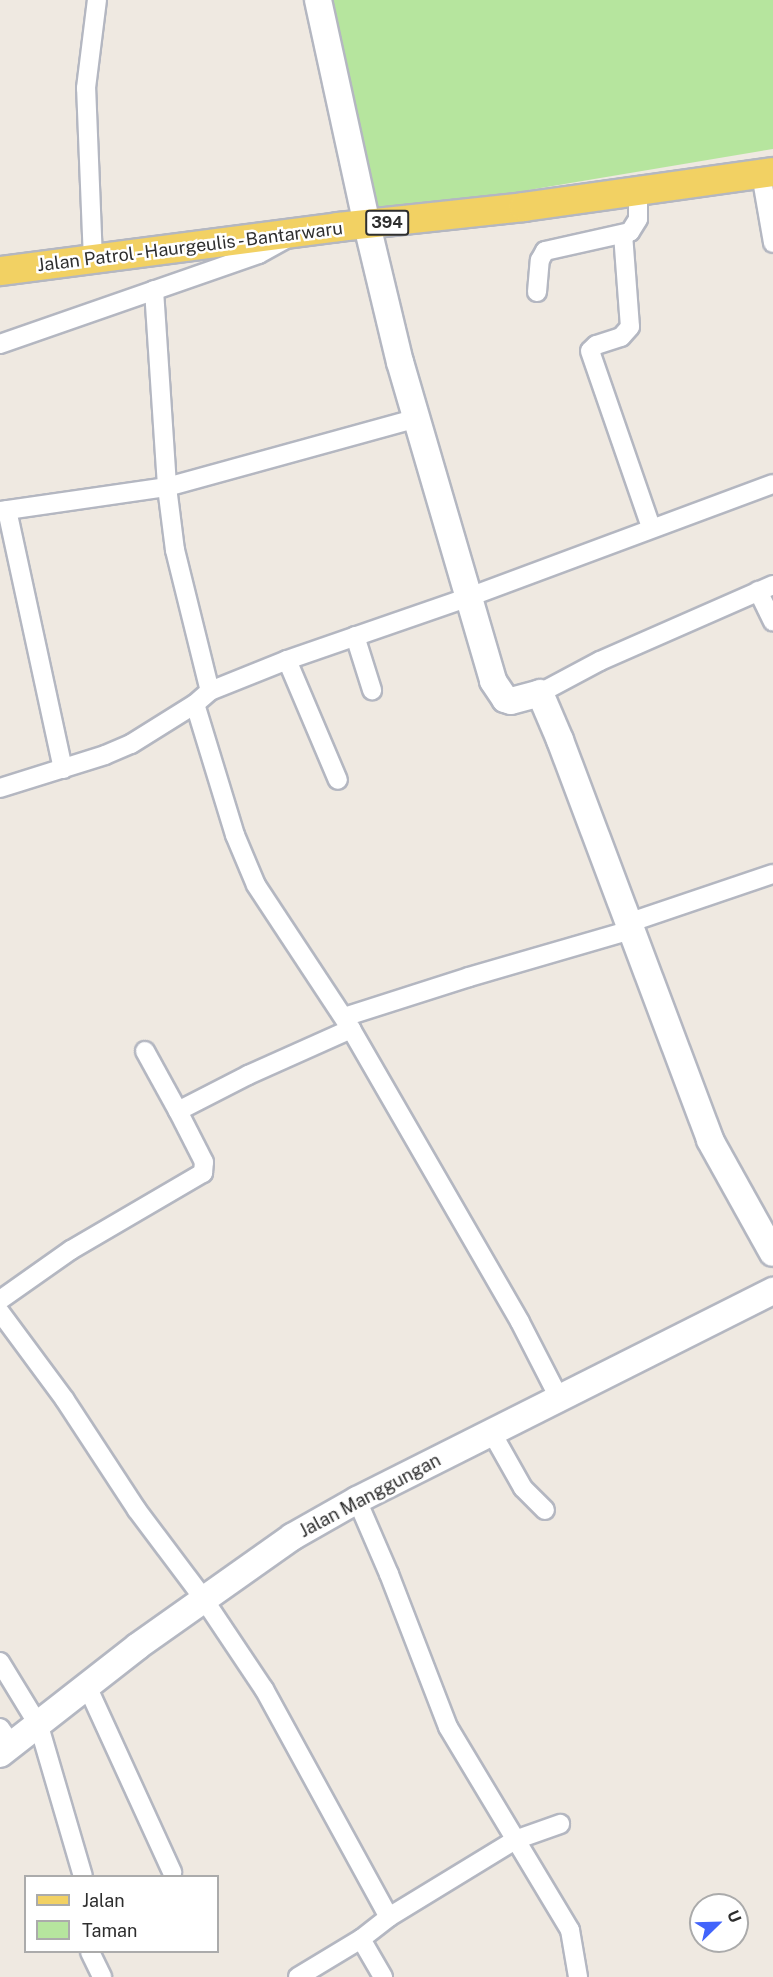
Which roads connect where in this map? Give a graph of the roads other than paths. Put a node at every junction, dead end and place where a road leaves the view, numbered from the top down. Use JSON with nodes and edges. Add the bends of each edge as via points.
{"nodes":[{"id":1,"x":97,"y":0,"type":"edge"},
{"id":2,"x":318,"y":0,"type":"edge"},
{"id":3,"x":767,"y":173,"type":"edge"},
{"id":4,"x":638,"y":192,"type":"junction"},
{"id":5,"x":367,"y":225,"type":"junction"},
{"id":6,"x":298,"y":232,"type":"junction"},
{"id":7,"x":623,"y":234,"type":"junction"},
{"id":8,"x":773,"y":243,"type":"edge"},
{"id":9,"x":93,"y":260,"type":"junction"},
{"id":10,"x":0,"y":270,"type":"edge"},
{"id":11,"x":154,"y":290,"type":"junction"},
{"id":12,"x":537,"y":292,"type":"dead end"},
{"id":13,"x":0,"y":344,"type":"edge"},
{"id":14,"x":417,"y":418,"type":"junction"},
{"id":15,"x":773,"y":484,"type":"edge"},
{"id":16,"x":167,"y":487,"type":"junction"},
{"id":17,"x":4,"y":511,"type":"edge"},
{"id":18,"x":651,"y":527,"type":"junction"},
{"id":19,"x":765,"y":588,"type":"edge"},
{"id":20,"x":469,"y":597,"type":"junction"},
{"id":21,"x":773,"y":622,"type":"edge"},
{"id":22,"x":356,"y":636,"type":"junction"},
{"id":23,"x":287,"y":660,"type":"junction"},
{"id":24,"x":372,"y":690,"type":"dead end"},
{"id":25,"x":210,"y":691,"type":"junction"},
{"id":26,"x":540,"y":693,"type":"junction"},
{"id":27,"x":195,"y":704,"type":"junction"},
{"id":28,"x":63,"y":769,"type":"junction"},
{"id":29,"x":338,"y":780,"type":"dead end"},
{"id":30,"x":0,"y":788,"type":"edge"},
{"id":31,"x":773,"y":874,"type":"edge"},
{"id":32,"x":629,"y":926,"type":"junction"},
{"id":33,"x":348,"y":1023,"type":"junction"},
{"id":34,"x":145,"y":1051,"type":"dead end"},
{"id":35,"x":178,"y":1111,"type":"junction"},
{"id":36,"x":773,"y":1252,"type":"edge"},
{"id":37,"x":773,"y":1291,"type":"edge"},
{"id":38,"x":0,"y":1300,"type":"edge"},
{"id":39,"x":0,"y":1312,"type":"edge"},
{"id":40,"x":559,"y":1398,"type":"junction"},
{"id":41,"x":492,"y":1433,"type":"junction"},
{"id":42,"x":357,"y":1500,"type":"junction"},
{"id":43,"x":545,"y":1510,"type":"dead end"},
{"id":44,"x":203,"y":1598,"type":"junction"},
{"id":45,"x":0,"y":1662,"type":"edge"},
{"id":46,"x":87,"y":1686,"type":"junction"},
{"id":47,"x":39,"y":1726,"type":"junction"},
{"id":48,"x":4,"y":1742,"type":"edge"},
{"id":49,"x":560,"y":1824,"type":"dead end"},
{"id":50,"x":516,"y":1840,"type":"junction"},
{"id":51,"x":172,"y":1872,"type":"dead end"},
{"id":52,"x":83,"y":1875,"type":"edge"},
{"id":53,"x":389,"y":1917,"type":"junction"},
{"id":54,"x":361,"y":1939,"type":"junction"},
{"id":55,"x":90,"y":1953,"type":"edge"},
{"id":56,"x":102,"y":1977,"type":"edge"},
{"id":57,"x":300,"y":1977,"type":"edge"},
{"id":58,"x":383,"y":1977,"type":"edge"},
{"id":59,"x":578,"y":1977,"type":"edge"}],
"edges":[{"from":1,"to":9,"type":"street","via":[[86,88]]},
{"from":2,"to":5,"type":"street"},
{"from":3,"to":4,"type":"main road","name":"Jalan Patrol - Haurgeulis - Bantarwaru","number":"394"},
{"from":3,"to":8,"type":"street"},
{"from":4,"to":5,"type":"main road","name":"Jalan Patrol - Haurgeulis - Bantarwaru","number":"394"},
{"from":4,"to":7,"type":"street","via":[[636,226]]},
{"from":5,"to":6,"type":"main road","name":"Jalan Patrol - Haurgeulis - Bantarwaru","number":"394"},
{"from":5,"to":14,"type":"street"},
{"from":6,"to":9,"type":"main road","name":"Jalan Patrol - Haurgeulis - Bantarwaru","number":"394"},
{"from":6,"to":11,"type":"street","via":[[259,254]]},
{"from":7,"to":12,"type":"street","via":[[545,252],[540,260]]},
{"from":7,"to":18,"type":"street","via":[[630,327],[621,337],[590,351]]},
{"from":9,"to":10,"type":"main road","name":"Jalan Patrol - Haurgeulis - Bantarwaru","number":"394"},
{"from":11,"to":13,"type":"street"},
{"from":11,"to":16,"type":"street"},
{"from":14,"to":16,"type":"street"},
{"from":14,"to":20,"type":"street"},
{"from":15,"to":18,"type":"street"},
{"from":16,"to":17,"type":"street"},
{"from":16,"to":25,"type":"street","via":[[176,550]]},
{"from":17,"to":28,"type":"street"},
{"from":18,"to":20,"type":"street"},
{"from":19,"to":21,"type":"street"},
{"from":19,"to":26,"type":"street","via":[[600,661]]},
{"from":20,"to":22,"type":"street"},
{"from":20,"to":26,"type":"street","via":[[497,690],[511,701]]},
{"from":22,"to":23,"type":"street"},
{"from":22,"to":24,"type":"street"},
{"from":23,"to":25,"type":"street"},
{"from":23,"to":29,"type":"street"},
{"from":25,"to":27,"type":"street"},
{"from":26,"to":32,"type":"street"},
{"from":27,"to":28,"type":"street","via":[[131,744]]},
{"from":27,"to":33,"type":"street","via":[[246,865]]},
{"from":28,"to":30,"type":"street"},
{"from":31,"to":32,"type":"street"},
{"from":32,"to":33,"type":"street","via":[[469,976]]},
{"from":32,"to":36,"type":"street","via":[[710,1140]]},
{"from":33,"to":35,"type":"street"},
{"from":33,"to":40,"type":"street","via":[[520,1322]]},
{"from":34,"to":35,"type":"street"},
{"from":35,"to":38,"type":"street","via":[[204,1162],[203,1173],[71,1250]]},
{"from":37,"to":40,"type":"street","name":"Jalan Manggungan"},
{"from":39,"to":44,"type":"street"},
{"from":40,"to":41,"type":"street","name":"Jalan Manggungan"},
{"from":41,"to":42,"type":"street","name":"Jalan Manggungan"},
{"from":41,"to":43,"type":"street","via":[[523,1488]]},
{"from":42,"to":44,"type":"street","name":"Jalan Manggungan","via":[[256,1560]]},
{"from":42,"to":50,"type":"street","via":[[448,1727]]},
{"from":44,"to":46,"type":"street","name":"Jalan Manggungan"},
{"from":44,"to":53,"type":"street","via":[[264,1689]]},
{"from":45,"to":47,"type":"street"},
{"from":46,"to":47,"type":"street","name":"Jalan Manggungan"},
{"from":46,"to":51,"type":"street"},
{"from":47,"to":48,"type":"street","name":"Jalan Manggungan"},
{"from":47,"to":52,"type":"street"},
{"from":49,"to":50,"type":"street"},
{"from":50,"to":53,"type":"street"},
{"from":50,"to":59,"type":"street","via":[[570,1930]]},
{"from":53,"to":54,"type":"street"},
{"from":54,"to":57,"type":"street"},
{"from":54,"to":58,"type":"street"},
{"from":55,"to":56,"type":"street"}]}
